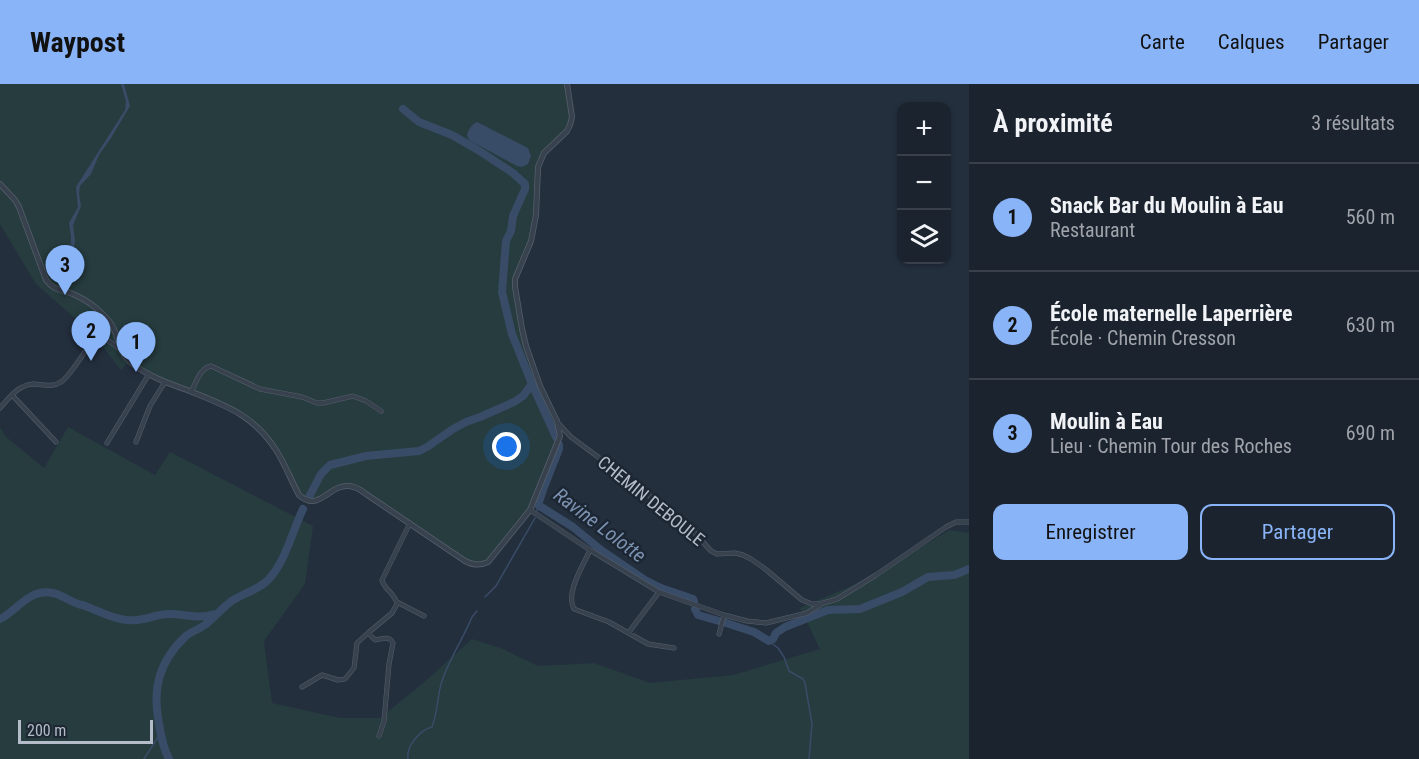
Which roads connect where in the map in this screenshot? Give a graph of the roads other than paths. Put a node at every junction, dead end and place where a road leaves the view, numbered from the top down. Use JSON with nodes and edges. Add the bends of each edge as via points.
{"nodes":[{"id":1,"x":567,"y":84,"type":"edge"},
{"id":2,"x":0,"y":184,"type":"edge"},
{"id":3,"x":120,"y":349,"type":"junction"},
{"id":4,"x":148,"y":374,"type":"junction"},
{"id":5,"x":165,"y":382,"type":"junction"},
{"id":6,"x":191,"y":392,"type":"junction"},
{"id":7,"x":12,"y":394,"type":"junction"},
{"id":8,"x":0,"y":408,"type":"edge"},
{"id":9,"x":381,"y":411,"type":"dead end"},
{"id":10,"x":557,"y":421,"type":"junction"},
{"id":11,"x":56,"y":442,"type":"dead end"},
{"id":12,"x":136,"y":442,"type":"dead end"},
{"id":13,"x":107,"y":443,"type":"dead end"},
{"id":14,"x":530,"y":510,"type":"junction"},
{"id":15,"x":969,"y":522,"type":"edge"},
{"id":16,"x":410,"y":523,"type":"junction"},
{"id":17,"x":590,"y":550,"type":"junction"},
{"id":18,"x":659,"y":592,"type":"junction"},
{"id":19,"x":397,"y":602,"type":"junction"},
{"id":20,"x":820,"y":604,"type":"junction"},
{"id":21,"x":724,"y":615,"type":"junction"},
{"id":22,"x":424,"y":616,"type":"dead end"},
{"id":23,"x":628,"y":632,"type":"junction"},
{"id":24,"x":368,"y":633,"type":"junction"},
{"id":25,"x":719,"y":634,"type":"dead end"},
{"id":26,"x":674,"y":648,"type":"dead end"},
{"id":27,"x":302,"y":687,"type":"dead end"},
{"id":28,"x":379,"y":736,"type":"dead end"}],
"edges":[{"from":1,"to":10,"type":"street","via":[[570,125],[544,153],[538,166],[531,241],[515,287],[534,370]]},
{"from":2,"to":3,"type":"street","via":[[19,207],[46,280],[95,307],[115,330]]},
{"from":3,"to":4,"type":"street","via":[[131,363]]},
{"from":3,"to":7,"type":"street","via":[[105,339],[95,338],[62,381],[51,386],[26,386]]},
{"from":4,"to":5,"type":"street"},
{"from":4,"to":13,"type":"street"},
{"from":5,"to":6,"type":"street"},
{"from":5,"to":12,"type":"street","via":[[150,406]]},
{"from":6,"to":9,"type":"street","via":[[203,369],[211,366],[260,389],[317,403],[353,396]]},
{"from":6,"to":16,"type":"street","via":[[230,407],[260,430],[304,499],[318,500],[340,487],[353,486]]},
{"from":7,"to":8,"type":"street"},
{"from":7,"to":11,"type":"street"},
{"from":10,"to":14,"type":"street","via":[[559,440]]},
{"from":10,"to":20,"type":"street","name":"CHEMIN DEBOULE","via":[[571,437],[695,533],[711,551],[743,555],[802,600]]},
{"from":14,"to":16,"type":"street","via":[[482,565],[465,561]]},
{"from":14,"to":17,"type":"street"},
{"from":15,"to":20,"type":"street","via":[[946,527],[852,590]]},
{"from":16,"to":19,"type":"street","via":[[382,580]]},
{"from":17,"to":18,"type":"street"},
{"from":17,"to":23,"type":"street","via":[[574,585],[572,606]]},
{"from":18,"to":21,"type":"street"},
{"from":18,"to":23,"type":"street"},
{"from":19,"to":22,"type":"street"},
{"from":19,"to":24,"type":"street","via":[[392,613]]},
{"from":20,"to":21,"type":"street","via":[[807,613],[766,623]]},
{"from":21,"to":25,"type":"street"},
{"from":23,"to":26,"type":"street","via":[[648,644]]},
{"from":24,"to":27,"type":"street","via":[[357,643],[354,668],[345,679],[322,675]]},
{"from":24,"to":28,"type":"street","via":[[375,640],[386,638],[393,643]]}]}
